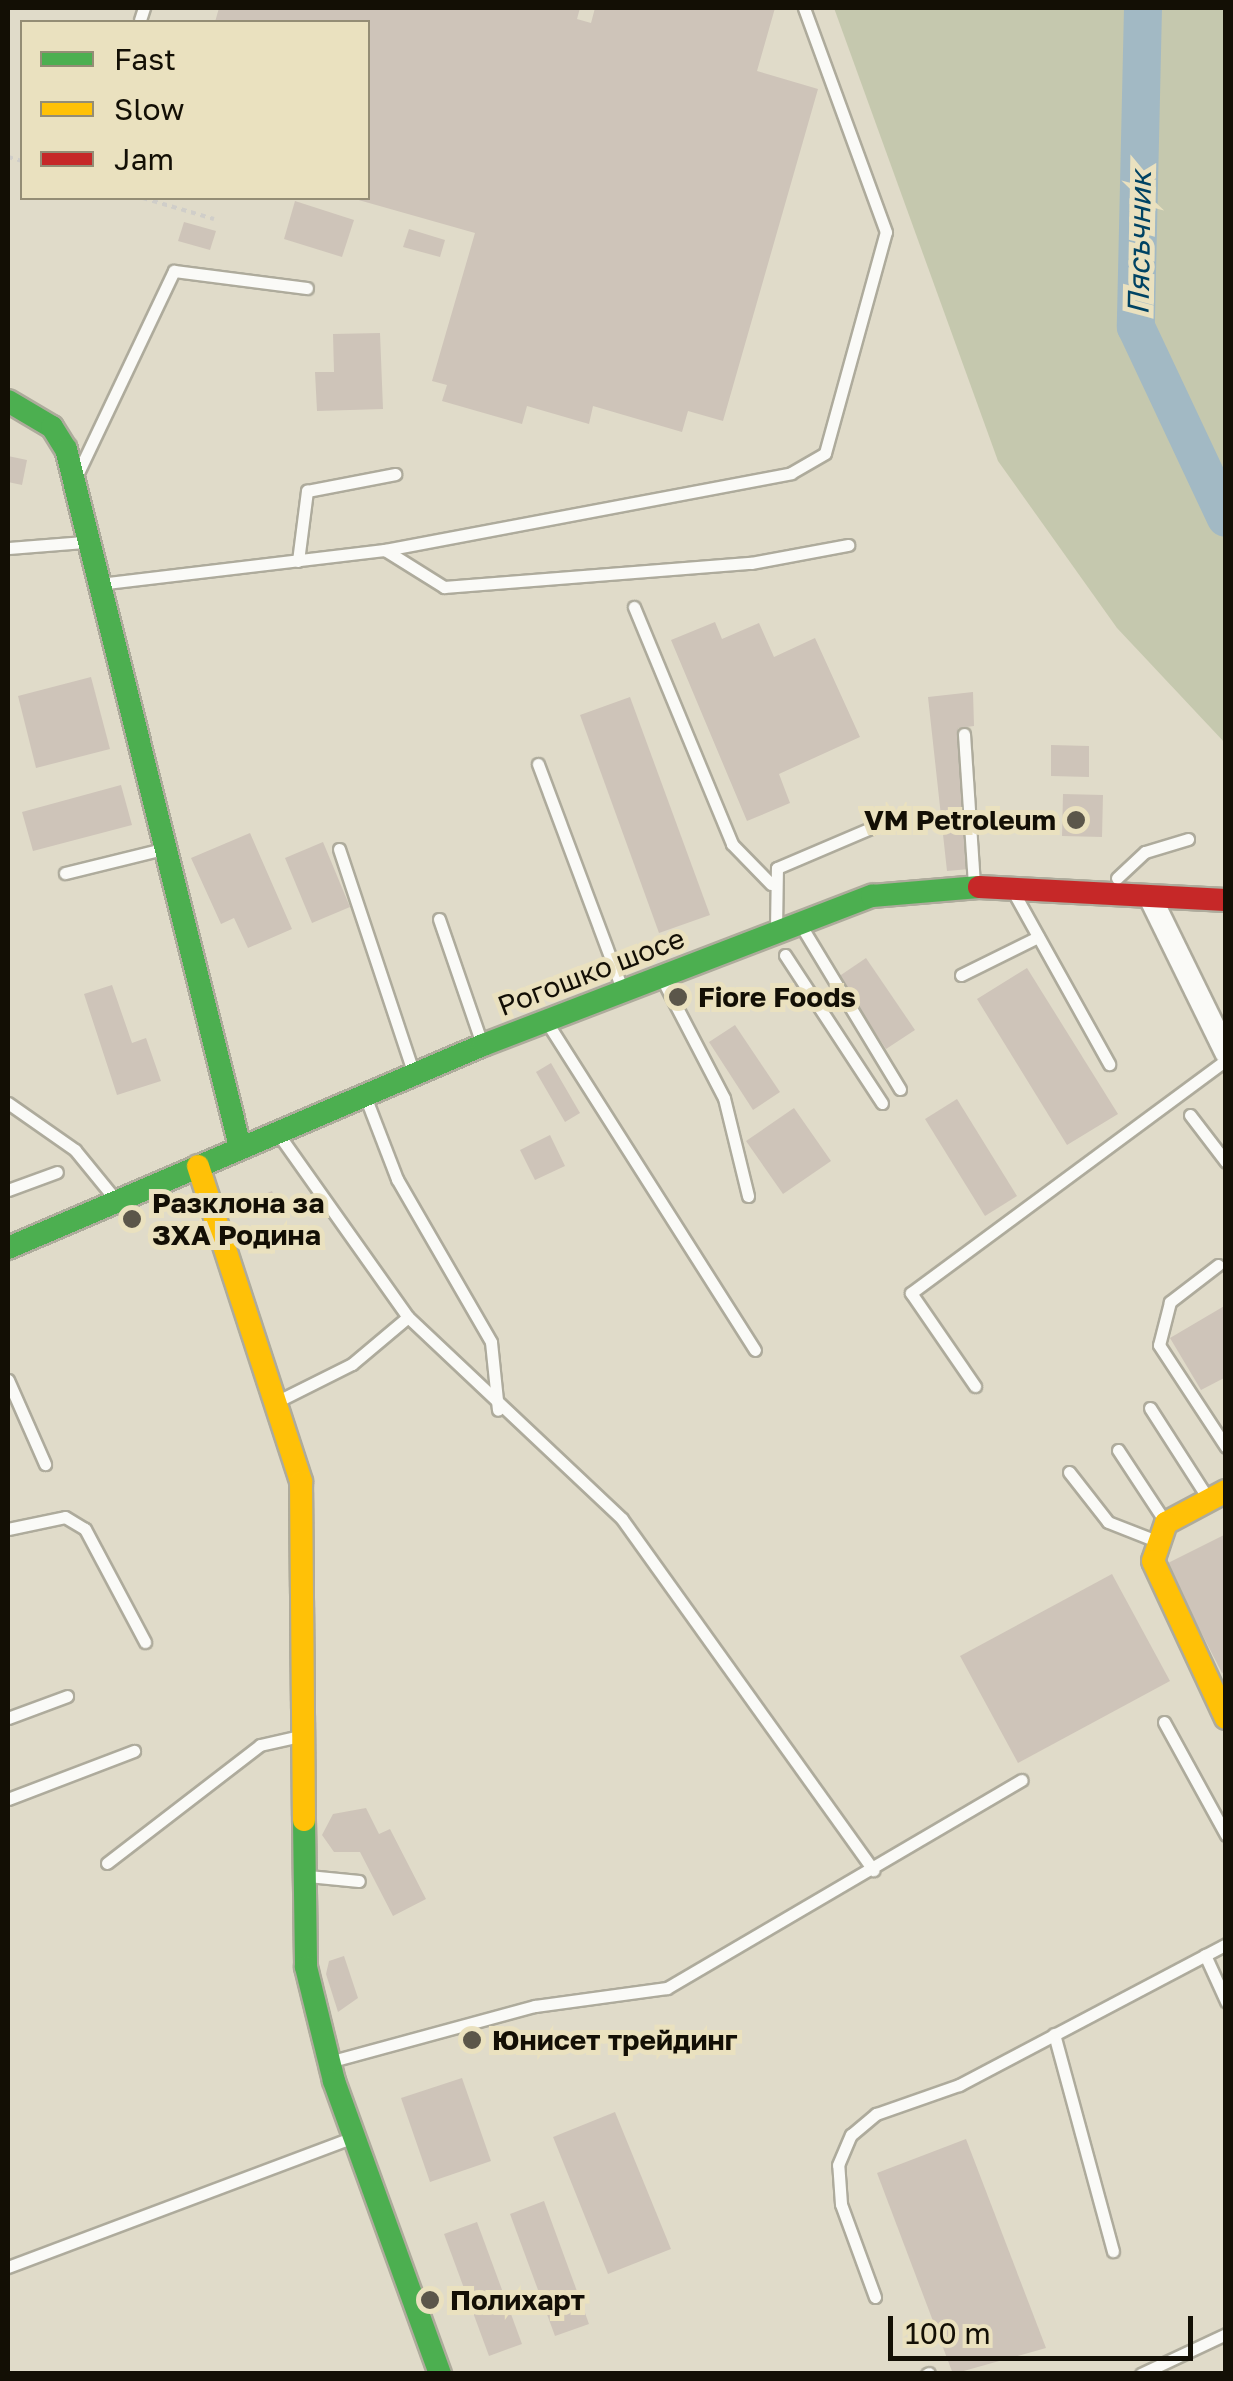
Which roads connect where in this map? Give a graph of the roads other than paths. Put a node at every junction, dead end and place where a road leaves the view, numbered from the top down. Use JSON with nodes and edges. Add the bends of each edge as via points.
{"nodes":[{"id":1,"x":804,"y":8,"type":"edge"},
{"id":2,"x":307,"y":288,"type":"dead end"},
{"id":3,"x":8,"y":401,"type":"edge"},
{"id":4,"x":394,"y":474,"type":"dead end"},
{"id":5,"x":74,"y":478,"type":"junction"},
{"id":6,"x":89,"y":541,"type":"junction"},
{"id":7,"x":848,"y":546,"type":"dead end"},
{"id":8,"x":8,"y":548,"type":"edge"},
{"id":9,"x":385,"y":550,"type":"junction"},
{"id":10,"x":298,"y":561,"type":"junction"},
{"id":11,"x":98,"y":584,"type":"junction"},
{"id":12,"x":634,"y":607,"type":"dead end"},
{"id":13,"x":964,"y":734,"type":"dead end"},
{"id":14,"x":538,"y":764,"type":"dead end"},
{"id":15,"x":871,"y":828,"type":"dead end"},
{"id":16,"x":1188,"y":839,"type":"dead end"},
{"id":17,"x":164,"y":849,"type":"junction"},
{"id":18,"x":338,"y":849,"type":"dead end"},
{"id":19,"x":65,"y":873,"type":"dead end"},
{"id":20,"x":1117,"y":878,"type":"dead end"},
{"id":21,"x":771,"y":884,"type":"junction"},
{"id":22,"x":974,"y":887,"type":"junction"},
{"id":23,"x":1012,"y":888,"type":"junction"},
{"id":24,"x":1150,"y":897,"type":"junction"},
{"id":25,"x":1226,"y":900,"type":"edge"},
{"id":26,"x":439,"y":919,"type":"dead end"},
{"id":27,"x":800,"y":924,"type":"junction"},
{"id":28,"x":1038,"y":937,"type":"junction"},
{"id":29,"x":781,"y":944,"type":"junction"},
{"id":30,"x":962,"y":975,"type":"dead end"},
{"id":31,"x":660,"y":978,"type":"junction"},
{"id":32,"x":624,"y":992,"type":"junction"},
{"id":33,"x":546,"y":1021,"type":"junction"},
{"id":34,"x":483,"y":1045,"type":"junction"},
{"id":35,"x":1226,"y":1052,"type":"edge"},
{"id":36,"x":1226,"y":1060,"type":"edge"},
{"id":37,"x":1109,"y":1064,"type":"dead end"},
{"id":38,"x":414,"y":1076,"type":"junction"},
{"id":39,"x":900,"y":1089,"type":"dead end"},
{"id":40,"x":365,"y":1096,"type":"junction"},
{"id":41,"x":8,"y":1103,"type":"edge"},
{"id":42,"x":882,"y":1103,"type":"dead end"},
{"id":43,"x":1190,"y":1114,"type":"dead end"},
{"id":44,"x":277,"y":1132,"type":"junction"},
{"id":45,"x":240,"y":1148,"type":"junction"},
{"id":46,"x":1226,"y":1162,"type":"edge"},
{"id":47,"x":198,"y":1166,"type":"junction"},
{"id":48,"x":57,"y":1172,"type":"dead end"},
{"id":49,"x":8,"y":1190,"type":"edge"},
{"id":50,"x":748,"y":1196,"type":"dead end"},
{"id":51,"x":116,"y":1201,"type":"junction"},
{"id":52,"x":8,"y":1248,"type":"edge"},
{"id":53,"x":1218,"y":1264,"type":"dead end"},
{"id":54,"x":408,"y":1318,"type":"junction"},
{"id":55,"x":756,"y":1350,"type":"dead end"},
{"id":56,"x":8,"y":1380,"type":"edge"},
{"id":57,"x":975,"y":1386,"type":"dead end"},
{"id":58,"x":278,"y":1401,"type":"junction"},
{"id":59,"x":1150,"y":1408,"type":"dead end"},
{"id":60,"x":498,"y":1410,"type":"junction"},
{"id":61,"x":1226,"y":1447,"type":"edge"},
{"id":62,"x":1118,"y":1450,"type":"dead end"},
{"id":63,"x":46,"y":1464,"type":"dead end"},
{"id":64,"x":1069,"y":1472,"type":"dead end"},
{"id":65,"x":1217,"y":1495,"type":"edge"},
{"id":66,"x":8,"y":1529,"type":"edge"},
{"id":67,"x":1160,"y":1531,"type":"junction"},
{"id":68,"x":145,"y":1642,"type":"dead end"},
{"id":69,"x":67,"y":1696,"type":"dead end"},
{"id":70,"x":8,"y":1718,"type":"edge"},
{"id":71,"x":1226,"y":1718,"type":"edge"},
{"id":72,"x":1164,"y":1722,"type":"dead end"},
{"id":73,"x":308,"y":1734,"type":"junction"},
{"id":74,"x":134,"y":1752,"type":"dead end"},
{"id":75,"x":1021,"y":1780,"type":"dead end"},
{"id":76,"x":8,"y":1799,"type":"edge"},
{"id":77,"x":1226,"y":1835,"type":"edge"},
{"id":78,"x":108,"y":1862,"type":"dead end"},
{"id":79,"x":873,"y":1870,"type":"junction"},
{"id":80,"x":299,"y":1876,"type":"junction"},
{"id":81,"x":359,"y":1880,"type":"dead end"},
{"id":82,"x":1226,"y":1944,"type":"edge"},
{"id":83,"x":1205,"y":1954,"type":"junction"},
{"id":84,"x":1226,"y":2001,"type":"edge"},
{"id":85,"x":1054,"y":2034,"type":"junction"},
{"id":86,"x":330,"y":2062,"type":"junction"},
{"id":87,"x":356,"y":2137,"type":"junction"},
{"id":88,"x":1113,"y":2251,"type":"dead end"},
{"id":89,"x":8,"y":2267,"type":"edge"},
{"id":90,"x":875,"y":2296,"type":"dead end"},
{"id":91,"x":1226,"y":2334,"type":"edge"},
{"id":92,"x":440,"y":2374,"type":"edge"},
{"id":93,"x":1141,"y":2374,"type":"edge"}],
"edges":[{"from":1,"to":9,"type":"lane","via":[[886,232],[825,453],[791,473]]},
{"from":2,"to":5,"type":"lane","via":[[174,271]]},
{"from":3,"to":5,"type":"street","via":[[52,427]]},
{"from":4,"to":10,"type":"lane","via":[[307,491]]},
{"from":5,"to":6,"type":"street"},
{"from":6,"to":8,"type":"lane"},
{"from":6,"to":11,"type":"street"},
{"from":7,"to":9,"type":"lane","via":[[751,563],[444,586]]},
{"from":9,"to":10,"type":"lane"},
{"from":10,"to":11,"type":"lane"},
{"from":11,"to":17,"type":"street"},
{"from":12,"to":21,"type":"lane","via":[[732,844]]},
{"from":13,"to":22,"type":"lane"},
{"from":14,"to":32,"type":"lane"},
{"from":15,"to":21,"type":"lane","via":[[800,854],[777,868]]},
{"from":16,"to":20,"type":"lane","via":[[1144,852]]},
{"from":17,"to":19,"type":"lane"},
{"from":17,"to":45,"type":"street"},
{"from":18,"to":38,"type":"lane"},
{"from":21,"to":29,"type":"lane"},
{"from":22,"to":23,"type":"street","name":"Рогошко шосе"},
{"from":22,"to":27,"type":"street","name":"Рогошко шосе","via":[[872,896]]},
{"from":23,"to":24,"type":"street","name":"Рогошко шосе"},
{"from":23,"to":28,"type":"lane"},
{"from":24,"to":25,"type":"street","name":"Рогошко шосе"},
{"from":24,"to":35,"type":"street"},
{"from":26,"to":34,"type":"lane"},
{"from":27,"to":29,"type":"street","name":"Рогошко шосе"},
{"from":27,"to":39,"type":"lane"},
{"from":28,"to":30,"type":"lane"},
{"from":28,"to":37,"type":"lane"},
{"from":29,"to":31,"type":"street","name":"Рогошко шосе"},
{"from":29,"to":42,"type":"lane"},
{"from":31,"to":32,"type":"street","name":"Рогошко шосе"},
{"from":31,"to":50,"type":"lane","via":[[724,1098]]},
{"from":32,"to":33,"type":"street","name":"Рогошко шосе"},
{"from":33,"to":34,"type":"street","name":"Рогошко шосе"},
{"from":33,"to":55,"type":"lane"},
{"from":34,"to":38,"type":"street","name":"Рогошко шосе"},
{"from":36,"to":57,"type":"lane","via":[[911,1293]]},
{"from":38,"to":40,"type":"street","name":"Рогошко шосе"},
{"from":40,"to":44,"type":"street","name":"Рогошко шосе"},
{"from":40,"to":60,"type":"lane","via":[[398,1179],[491,1342]]},
{"from":41,"to":51,"type":"lane","via":[[76,1150]]},
{"from":43,"to":46,"type":"lane"},
{"from":44,"to":45,"type":"street","name":"Рогошко шосе"},
{"from":44,"to":54,"type":"lane"},
{"from":45,"to":47,"type":"street","name":"Рогошко шосе"},
{"from":47,"to":51,"type":"street","name":"Рогошко шосе"},
{"from":47,"to":58,"type":"street"},
{"from":48,"to":49,"type":"lane"},
{"from":51,"to":52,"type":"street","name":"Рогошко шосе"},
{"from":53,"to":61,"type":"lane","via":[[1170,1302],[1160,1345]]},
{"from":54,"to":58,"type":"lane","via":[[352,1364]]},
{"from":54,"to":60,"type":"lane"},
{"from":56,"to":63,"type":"lane"},
{"from":58,"to":73,"type":"street","via":[[301,1482]]},
{"from":59,"to":65,"type":"lane"},
{"from":60,"to":79,"type":"lane","via":[[622,1518]]},
{"from":62,"to":67,"type":"lane"},
{"from":64,"to":67,"type":"lane","via":[[1108,1522]]},
{"from":65,"to":67,"type":"street"},
{"from":66,"to":68,"type":"lane","via":[[65,1517],[84,1529]]},
{"from":67,"to":71,"type":"street","via":[[1154,1562]]},
{"from":69,"to":70,"type":"lane"},
{"from":72,"to":77,"type":"lane"},
{"from":73,"to":78,"type":"lane","via":[[260,1745]]},
{"from":73,"to":80,"type":"street"},
{"from":74,"to":76,"type":"lane"},
{"from":75,"to":79,"type":"lane"},
{"from":79,"to":86,"type":"lane","via":[[649,1995],[535,2006]]},
{"from":80,"to":81,"type":"lane"},
{"from":80,"to":86,"type":"street","via":[[301,1940]]},
{"from":82,"to":83,"type":"lane"},
{"from":83,"to":84,"type":"lane"},
{"from":83,"to":85,"type":"lane"},
{"from":85,"to":88,"type":"lane"},
{"from":85,"to":90,"type":"lane","via":[[959,2085],[876,2114],[851,2135],[838,2165],[841,2204]]},
{"from":86,"to":87,"type":"street"},
{"from":87,"to":89,"type":"lane"},
{"from":87,"to":92,"type":"street"},
{"from":91,"to":93,"type":"lane"}]}
